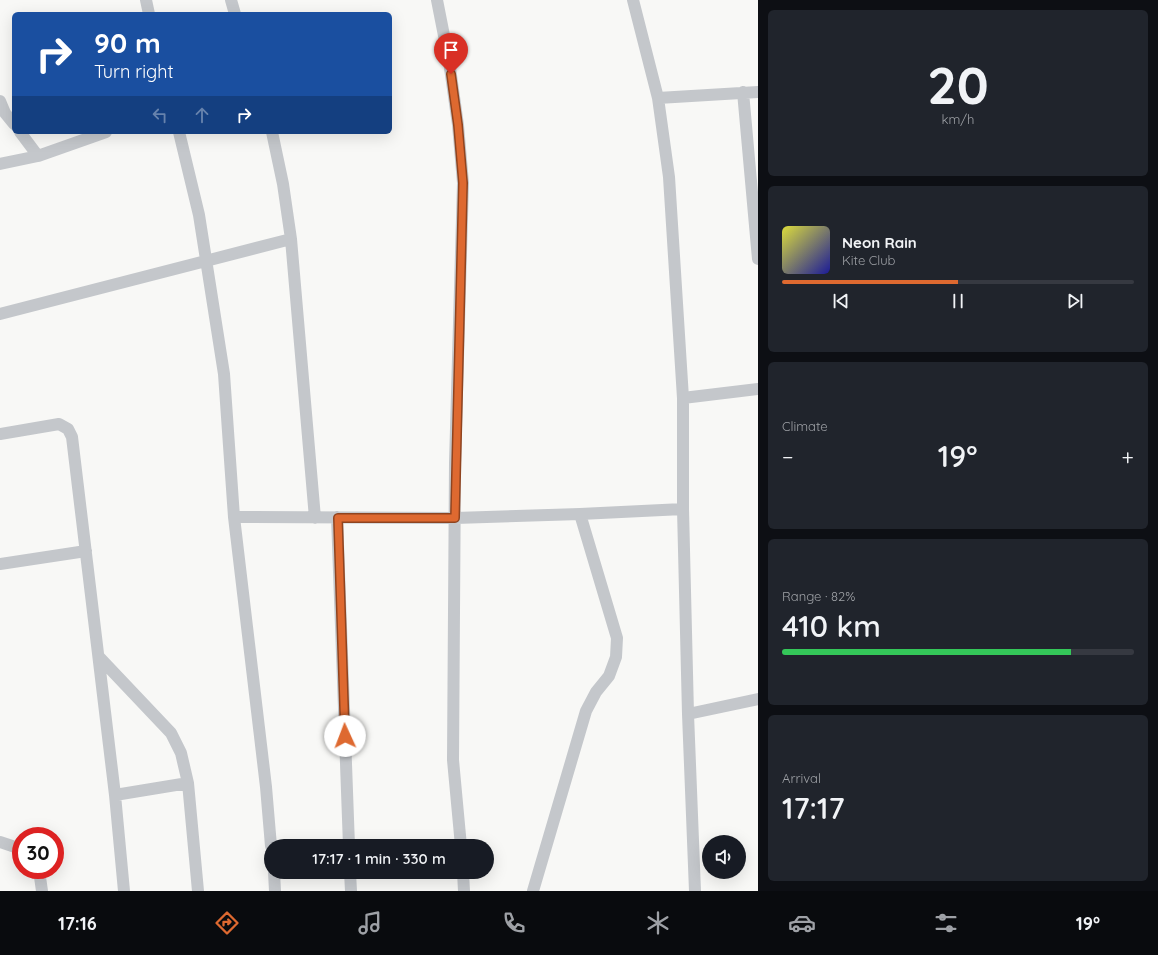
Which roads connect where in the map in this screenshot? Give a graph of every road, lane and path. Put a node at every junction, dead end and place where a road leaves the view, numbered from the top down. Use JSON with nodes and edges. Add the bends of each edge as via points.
{"nodes":[{"id":1,"x":146,"y":0,"type":"edge"},
{"id":2,"x":231,"y":0,"type":"edge"},
{"id":3,"x":437,"y":0,"type":"edge"},
{"id":4,"x":633,"y":0,"type":"edge"},
{"id":5,"x":149,"y":12,"type":"edge"},
{"id":6,"x":235,"y":12,"type":"edge"},
{"id":7,"x":743,"y":92,"type":"junction"},
{"id":8,"x":758,"y":92,"type":"edge"},
{"id":9,"x":658,"y":98,"type":"junction"},
{"id":10,"x":0,"y":101,"type":"edge"},
{"id":11,"x":12,"y":122,"type":"edge"},
{"id":12,"x":22,"y":134,"type":"edge"},
{"id":13,"x":100,"y":134,"type":"edge"},
{"id":14,"x":179,"y":134,"type":"edge"},
{"id":15,"x":272,"y":134,"type":"edge"},
{"id":16,"x":38,"y":156,"type":"junction"},
{"id":17,"x":0,"y":164,"type":"edge"},
{"id":18,"x":291,"y":239,"type":"junction"},
{"id":19,"x":758,"y":259,"type":"edge"},
{"id":20,"x":206,"y":260,"type":"junction"},
{"id":21,"x":0,"y":314,"type":"edge"},
{"id":22,"x":758,"y":389,"type":"edge"},
{"id":23,"x":683,"y":398,"type":"junction"},
{"id":24,"x":0,"y":434,"type":"edge"},
{"id":25,"x":683,"y":509,"type":"junction"},
{"id":26,"x":580,"y":514,"type":"junction"},
{"id":27,"x":234,"y":518,"type":"junction"},
{"id":28,"x":315,"y":518,"type":"junction"},
{"id":29,"x":338,"y":518,"type":"junction"},
{"id":30,"x":455,"y":518,"type":"junction"},
{"id":31,"x":86,"y":551,"type":"junction"},
{"id":32,"x":0,"y":564,"type":"edge"},
{"id":33,"x":99,"y":657,"type":"junction"},
{"id":34,"x":758,"y":699,"type":"edge"},
{"id":35,"x":688,"y":714,"type":"junction"},
{"id":36,"x":188,"y":783,"type":"junction"},
{"id":37,"x":115,"y":795,"type":"junction"},
{"id":38,"x":270,"y":839,"type":"edge"},
{"id":39,"x":349,"y":839,"type":"edge"},
{"id":40,"x":460,"y":839,"type":"edge"},
{"id":41,"x":0,"y":842,"type":"edge"},
{"id":42,"x":12,"y":846,"type":"edge"},
{"id":43,"x":40,"y":879,"type":"edge"},
{"id":44,"x":274,"y":879,"type":"edge"},
{"id":45,"x":350,"y":879,"type":"edge"},
{"id":46,"x":463,"y":879,"type":"edge"},
{"id":47,"x":42,"y":891,"type":"edge"},
{"id":48,"x":124,"y":891,"type":"edge"},
{"id":49,"x":198,"y":891,"type":"edge"},
{"id":50,"x":275,"y":891,"type":"edge"},
{"id":51,"x":351,"y":891,"type":"edge"},
{"id":52,"x":464,"y":891,"type":"edge"},
{"id":53,"x":533,"y":891,"type":"edge"},
{"id":54,"x":695,"y":891,"type":"edge"}],
"edges":[{"from":1,"to":5,"type":"street"},
{"from":2,"to":6,"type":"street"},
{"from":3,"to":30,"type":"street","via":[[449,61],[463,183]]},
{"from":4,"to":9,"type":"street"},
{"from":7,"to":8,"type":"street"},
{"from":7,"to":9,"type":"street"},
{"from":7,"to":19,"type":"street"},
{"from":9,"to":23,"type":"street","via":[[669,177]]},
{"from":10,"to":11,"type":"street"},
{"from":12,"to":16,"type":"street"},
{"from":13,"to":16,"type":"street"},
{"from":14,"to":20,"type":"street","via":[[200,215]]},
{"from":15,"to":18,"type":"street","via":[[284,184]]},
{"from":16,"to":17,"type":"street"},
{"from":18,"to":20,"type":"street"},
{"from":18,"to":28,"type":"street"},
{"from":20,"to":21,"type":"street"},
{"from":20,"to":27,"type":"street","via":[[224,374]]},
{"from":22,"to":23,"type":"street"},
{"from":23,"to":25,"type":"street"},
{"from":24,"to":31,"type":"street","via":[[59,424],[68,429],[72,437]]},
{"from":25,"to":26,"type":"street"},
{"from":25,"to":35,"type":"street"},
{"from":26,"to":30,"type":"street"},
{"from":26,"to":53,"type":"street","via":[[617,638],[616,657],[609,676],[596,692],[586,711]]},
{"from":27,"to":28,"type":"street"},
{"from":27,"to":38,"type":"street"},
{"from":28,"to":29,"type":"street"},
{"from":29,"to":30,"type":"street"},
{"from":29,"to":39,"type":"street"},
{"from":30,"to":40,"type":"street","via":[[453,760]]},
{"from":31,"to":32,"type":"street"},
{"from":31,"to":33,"type":"street"},
{"from":33,"to":36,"type":"street","via":[[170,734],[181,753]]},
{"from":33,"to":37,"type":"street"},
{"from":34,"to":35,"type":"street"},
{"from":35,"to":54,"type":"street"},
{"from":36,"to":37,"type":"street"},
{"from":36,"to":49,"type":"street"},
{"from":37,"to":48,"type":"street"},
{"from":41,"to":42,"type":"street"},
{"from":43,"to":47,"type":"street"},
{"from":44,"to":50,"type":"street"},
{"from":45,"to":51,"type":"street"},
{"from":46,"to":52,"type":"street"}]}
